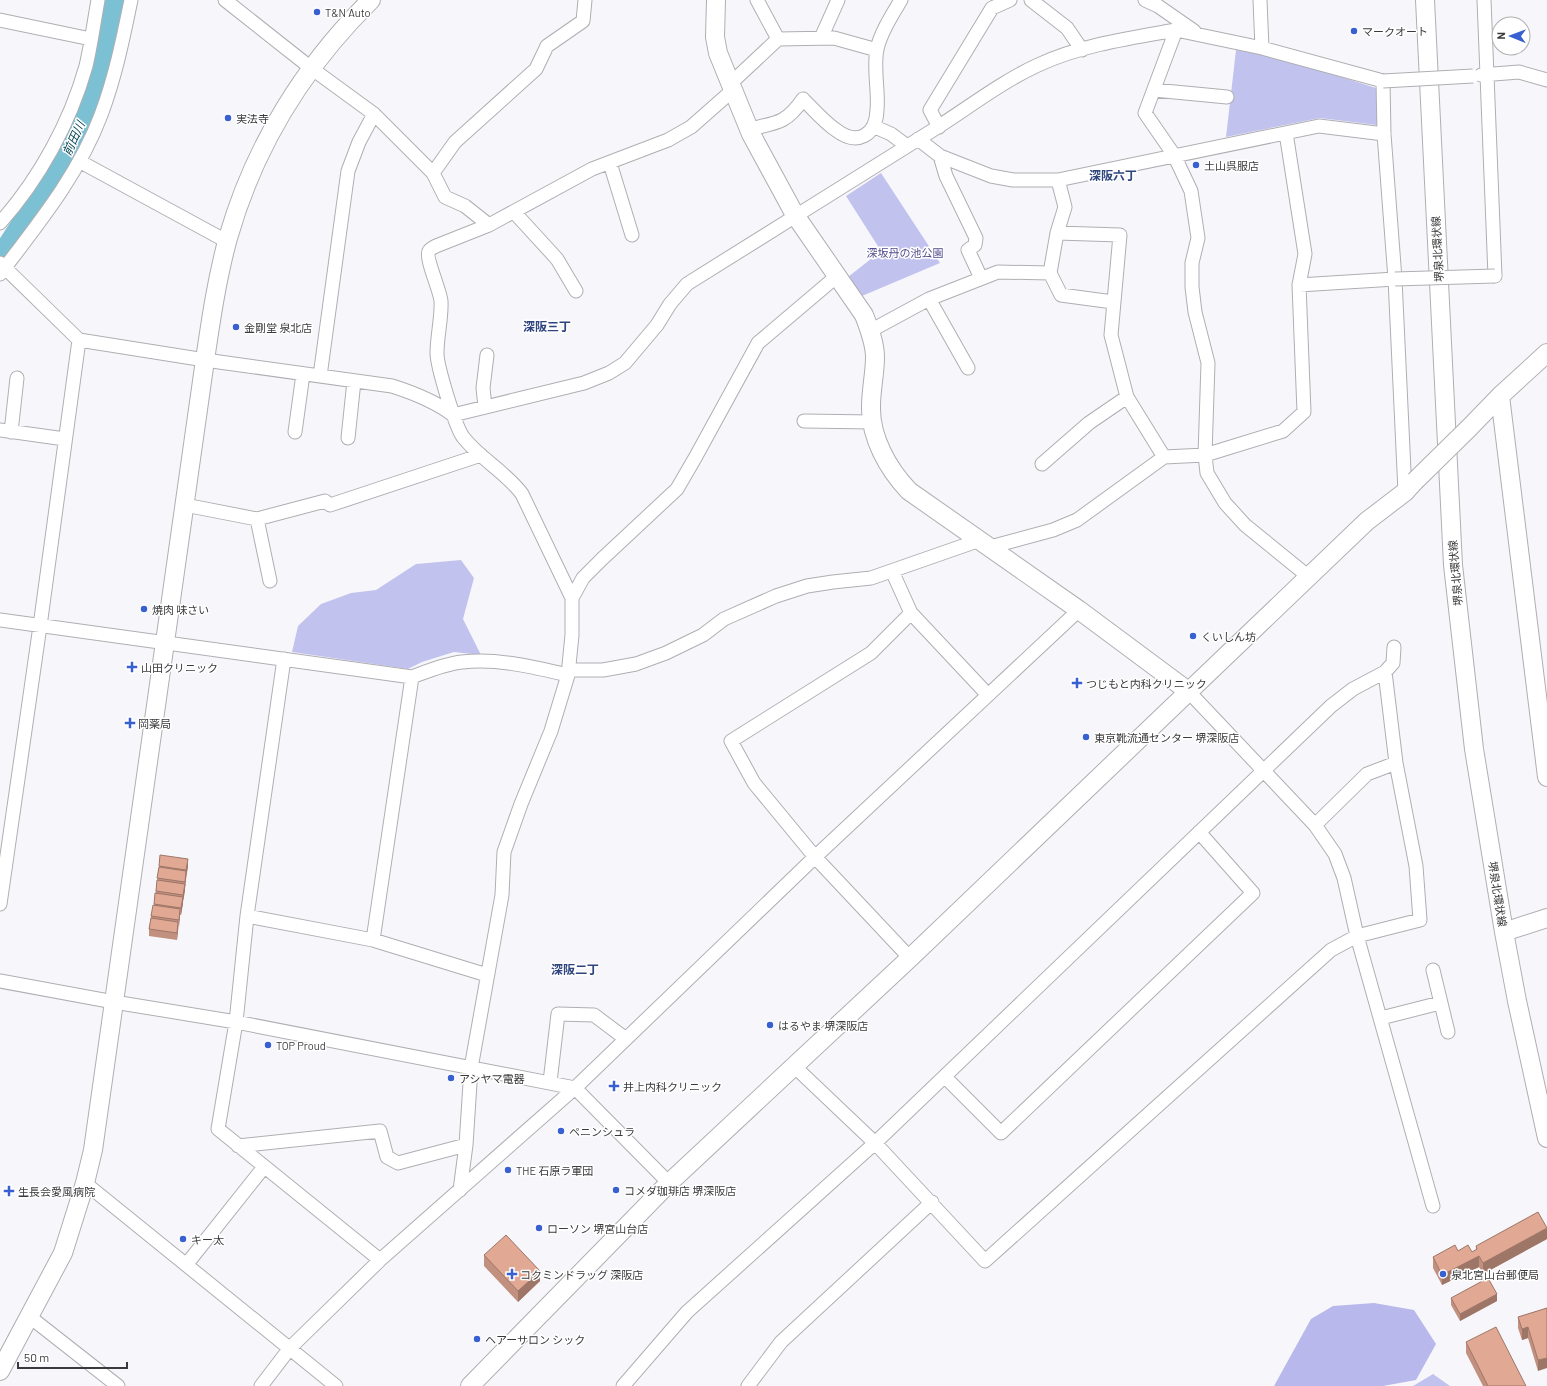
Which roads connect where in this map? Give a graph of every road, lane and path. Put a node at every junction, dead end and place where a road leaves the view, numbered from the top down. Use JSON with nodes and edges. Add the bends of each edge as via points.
{"nodes":[{"id":1,"x":98,"y":0,"type":"edge"},
{"id":2,"x":131,"y":0,"type":"edge"},
{"id":3,"x":225,"y":0,"type":"edge"},
{"id":4,"x":371,"y":0,"type":"edge"},
{"id":5,"x":585,"y":0,"type":"edge"},
{"id":6,"x":716,"y":0,"type":"edge"},
{"id":7,"x":757,"y":0,"type":"edge"},
{"id":8,"x":838,"y":0,"type":"edge"},
{"id":9,"x":901,"y":0,"type":"edge"},
{"id":10,"x":1010,"y":0,"type":"edge"},
{"id":11,"x":1031,"y":0,"type":"edge"},
{"id":12,"x":1144,"y":0,"type":"edge"},
{"id":13,"x":1260,"y":0,"type":"edge"},
{"id":14,"x":1425,"y":0,"type":"edge"},
{"id":15,"x":1484,"y":0,"type":"edge"},
{"id":16,"x":0,"y":20,"type":"edge"},
{"id":17,"x":1176,"y":30,"type":"junction"},
{"id":18,"x":1198,"y":35,"type":"junction"},
{"id":19,"x":821,"y":38,"type":"junction"},
{"id":20,"x":91,"y":39,"type":"junction"},
{"id":21,"x":778,"y":39,"type":"junction"},
{"id":22,"x":1262,"y":48,"type":"junction"},
{"id":23,"x":877,"y":50,"type":"junction"},
{"id":24,"x":1082,"y":50,"type":"junction"},
{"id":25,"x":311,"y":68,"type":"junction"},
{"id":26,"x":1488,"y":74,"type":"junction"},
{"id":27,"x":1547,"y":80,"type":"edge"},
{"id":28,"x":1383,"y":81,"type":"junction"},
{"id":29,"x":732,"y":87,"type":"junction"},
{"id":30,"x":1154,"y":90,"type":"junction"},
{"id":31,"x":1227,"y":97,"type":"dead end"},
{"id":32,"x":374,"y":114,"type":"junction"},
{"id":33,"x":875,"y":127,"type":"junction"},
{"id":34,"x":939,"y":127,"type":"junction"},
{"id":35,"x":749,"y":129,"type":"junction"},
{"id":36,"x":1286,"y":133,"type":"junction"},
{"id":37,"x":1384,"y":134,"type":"junction"},
{"id":38,"x":913,"y":143,"type":"junction"},
{"id":39,"x":1174,"y":155,"type":"junction"},
{"id":40,"x":940,"y":156,"type":"junction"},
{"id":41,"x":79,"y":161,"type":"junction"},
{"id":42,"x":610,"y":163,"type":"junction"},
{"id":43,"x":433,"y":173,"type":"junction"},
{"id":44,"x":1058,"y":180,"type":"junction"},
{"id":45,"x":514,"y":212,"type":"junction"},
{"id":46,"x":795,"y":215,"type":"junction"},
{"id":47,"x":0,"y":223,"type":"edge"},
{"id":48,"x":489,"y":225,"type":"junction"},
{"id":49,"x":1057,"y":233,"type":"junction"},
{"id":50,"x":632,"y":235,"type":"dead end"},
{"id":51,"x":228,"y":242,"type":"junction"},
{"id":52,"x":2,"y":268,"type":"edge"},
{"id":53,"x":1050,"y":273,"type":"junction"},
{"id":54,"x":836,"y":276,"type":"junction"},
{"id":55,"x":982,"y":278,"type":"junction"},
{"id":56,"x":1395,"y":279,"type":"junction"},
{"id":57,"x":1299,"y":285,"type":"junction"},
{"id":58,"x":576,"y":291,"type":"dead end"},
{"id":59,"x":928,"y":299,"type":"junction"},
{"id":60,"x":1114,"y":302,"type":"junction"},
{"id":61,"x":870,"y":332,"type":"junction"},
{"id":62,"x":79,"y":340,"type":"junction"},
{"id":63,"x":1547,"y":353,"type":"edge"},
{"id":64,"x":487,"y":356,"type":"dead end"},
{"id":65,"x":205,"y":360,"type":"junction"},
{"id":66,"x":968,"y":368,"type":"dead end"},
{"id":67,"x":303,"y":374,"type":"junction"},
{"id":68,"x":320,"y":376,"type":"junction"},
{"id":69,"x":17,"y":378,"type":"dead end"},
{"id":70,"x":354,"y":381,"type":"junction"},
{"id":71,"x":1500,"y":396,"type":"junction"},
{"id":72,"x":1127,"y":397,"type":"junction"},
{"id":73,"x":485,"y":407,"type":"junction"},
{"id":74,"x":453,"y":415,"type":"junction"},
{"id":75,"x":804,"y":421,"type":"dead end"},
{"id":76,"x":872,"y":422,"type":"junction"},
{"id":77,"x":5,"y":431,"type":"edge"},
{"id":78,"x":295,"y":432,"type":"dead end"},
{"id":79,"x":348,"y":438,"type":"dead end"},
{"id":80,"x":65,"y":439,"type":"junction"},
{"id":81,"x":481,"y":455,"type":"junction"},
{"id":82,"x":1205,"y":455,"type":"junction"},
{"id":83,"x":1164,"y":457,"type":"junction"},
{"id":84,"x":1042,"y":464,"type":"dead end"},
{"id":85,"x":1410,"y":486,"type":"junction"},
{"id":86,"x":185,"y":505,"type":"junction"},
{"id":87,"x":257,"y":519,"type":"junction"},
{"id":88,"x":985,"y":544,"type":"junction"},
{"id":89,"x":892,"y":571,"type":"junction"},
{"id":90,"x":1309,"y":577,"type":"junction"},
{"id":91,"x":270,"y":581,"type":"dead end"},
{"id":92,"x":572,"y":598,"type":"junction"},
{"id":93,"x":1079,"y":610,"type":"junction"},
{"id":94,"x":911,"y":613,"type":"junction"},
{"id":95,"x":0,"y":620,"type":"edge"},
{"id":96,"x":40,"y":626,"type":"junction"},
{"id":97,"x":165,"y":642,"type":"junction"},
{"id":98,"x":1394,"y":647,"type":"dead end"},
{"id":99,"x":284,"y":659,"type":"junction"},
{"id":100,"x":1385,"y":672,"type":"junction"},
{"id":101,"x":568,"y":673,"type":"junction"},
{"id":102,"x":412,"y":676,"type":"junction"},
{"id":103,"x":1188,"y":691,"type":"junction"},
{"id":104,"x":988,"y":695,"type":"junction"},
{"id":105,"x":1396,"y":763,"type":"junction"},
{"id":106,"x":1264,"y":772,"type":"junction"},
{"id":107,"x":1547,"y":777,"type":"edge"},
{"id":108,"x":1315,"y":825,"type":"junction"},
{"id":109,"x":1199,"y":832,"type":"junction"},
{"id":110,"x":815,"y":857,"type":"junction"},
{"id":111,"x":3,"y":868,"type":"edge"},
{"id":112,"x":0,"y":904,"type":"edge"},
{"id":113,"x":247,"y":916,"type":"junction"},
{"id":114,"x":1547,"y":918,"type":"edge"},
{"id":115,"x":1504,"y":932,"type":"junction"},
{"id":116,"x":1357,"y":936,"type":"junction"},
{"id":117,"x":373,"y":940,"type":"junction"},
{"id":118,"x":910,"y":958,"type":"junction"},
{"id":119,"x":1433,"y":970,"type":"dead end"},
{"id":120,"x":487,"y":975,"type":"junction"},
{"id":121,"x":0,"y":981,"type":"edge"},
{"id":122,"x":114,"y":1002,"type":"junction"},
{"id":123,"x":1440,"y":1003,"type":"junction"},
{"id":124,"x":1381,"y":1018,"type":"junction"},
{"id":125,"x":236,"y":1022,"type":"junction"},
{"id":126,"x":1448,"y":1032,"type":"dead end"},
{"id":127,"x":626,"y":1039,"type":"junction"},
{"id":128,"x":794,"y":1066,"type":"junction"},
{"id":129,"x":471,"y":1068,"type":"junction"},
{"id":130,"x":945,"y":1077,"type":"junction"},
{"id":131,"x":550,"y":1082,"type":"junction"},
{"id":132,"x":575,"y":1088,"type":"junction"},
{"id":133,"x":1547,"y":1138,"type":"edge"},
{"id":134,"x":875,"y":1143,"type":"junction"},
{"id":135,"x":466,"y":1145,"type":"junction"},
{"id":136,"x":238,"y":1146,"type":"junction"},
{"id":137,"x":264,"y":1166,"type":"junction"},
{"id":138,"x":669,"y":1183,"type":"junction"},
{"id":139,"x":86,"y":1184,"type":"junction"},
{"id":140,"x":460,"y":1190,"type":"junction"},
{"id":141,"x":932,"y":1202,"type":"junction"},
{"id":142,"x":1433,"y":1206,"type":"dead end"},
{"id":143,"x":380,"y":1260,"type":"junction"},
{"id":144,"x":186,"y":1265,"type":"junction"},
{"id":145,"x":30,"y":1317,"type":"junction"},
{"id":146,"x":290,"y":1348,"type":"junction"},
{"id":147,"x":0,"y":1370,"type":"edge"},
{"id":148,"x":118,"y":1386,"type":"edge"},
{"id":149,"x":260,"y":1386,"type":"edge"},
{"id":150,"x":336,"y":1386,"type":"edge"},
{"id":151,"x":470,"y":1386,"type":"edge"},
{"id":152,"x":623,"y":1386,"type":"edge"},
{"id":153,"x":748,"y":1386,"type":"edge"}],
"edges":[{"from":1,"to":20,"type":"street"},
{"from":2,"to":41,"type":"street","via":[[119,56],[101,116]]},
{"from":3,"to":25,"type":"street"},
{"from":4,"to":25,"type":"street"},
{"from":5,"to":43,"type":"street","via":[[582,21],[547,46],[536,69],[454,142]]},
{"from":6,"to":29,"type":"street","via":[[715,37],[718,53]]},
{"from":7,"to":21,"type":"street"},
{"from":8,"to":19,"type":"street"},
{"from":9,"to":23,"type":"street","via":[[888,21]]},
{"from":10,"to":34,"type":"street","via":[[992,8],[930,110]]},
{"from":11,"to":24,"type":"street","via":[[1067,28]]},
{"from":12,"to":18,"type":"street","via":[[1158,6]]},
{"from":13,"to":22,"type":"street"},
{"from":14,"to":115,"type":"street","name":"堺泉北環状線","via":[[1453,565],[1474,749]]},
{"from":15,"to":26,"type":"street"},
{"from":16,"to":20,"type":"street"},
{"from":17,"to":18,"type":"street"},
{"from":17,"to":24,"type":"street","via":[[1123,39]]},
{"from":17,"to":30,"type":"street"},
{"from":18,"to":22,"type":"street"},
{"from":19,"to":21,"type":"street"},
{"from":19,"to":23,"type":"street","via":[[834,38]]},
{"from":20,"to":47,"type":"street","via":[[86,66],[73,104],[55,142],[35,177]]},
{"from":21,"to":29,"type":"street"},
{"from":22,"to":28,"type":"street"},
{"from":23,"to":33,"type":"street","via":[[878,111]]},
{"from":24,"to":34,"type":"street","via":[[1039,65],[999,86]]},
{"from":25,"to":32,"type":"street"},
{"from":25,"to":51,"type":"street","via":[[289,101],[260,156]]},
{"from":26,"to":27,"type":"street","via":[[1518,72]]},
{"from":26,"to":28,"type":"street","bridge":true},
{"from":26,"to":56,"type":"street","bridge":true,"via":[[1495,276]]},
{"from":28,"to":37,"type":"street"},
{"from":29,"to":35,"type":"street"},
{"from":29,"to":42,"type":"street","via":[[691,127],[668,140]]},
{"from":30,"to":31,"type":"street"},
{"from":30,"to":39,"type":"street","via":[[1145,113]]},
{"from":32,"to":43,"type":"street"},
{"from":32,"to":68,"type":"street","via":[[359,142],[348,171]]},
{"from":33,"to":35,"type":"street","via":[[867,135],[858,138],[846,135],[836,131],[802,99],[794,112],[784,120]]},
{"from":33,"to":38,"type":"street"},
{"from":34,"to":38,"type":"street"},
{"from":35,"to":46,"type":"street"},
{"from":36,"to":37,"type":"street","via":[[1319,126]]},
{"from":36,"to":39,"type":"street"},
{"from":36,"to":57,"type":"street","via":[[1305,254]]},
{"from":37,"to":56,"type":"street"},
{"from":38,"to":40,"type":"street"},
{"from":38,"to":46,"type":"street"},
{"from":39,"to":44,"type":"street"},
{"from":39,"to":82,"type":"street","via":[[1191,191],[1198,238],[1192,263],[1192,288],[1208,363]]},
{"from":40,"to":44,"type":"street","via":[[991,176],[1013,180]]},
{"from":40,"to":55,"type":"street","via":[[946,176],[976,238],[975,244],[968,250]]},
{"from":41,"to":51,"type":"street"},
{"from":41,"to":52,"type":"street","via":[[48,212]]},
{"from":42,"to":45,"type":"street","via":[[568,181]]},
{"from":42,"to":50,"type":"street"},
{"from":43,"to":48,"type":"street","via":[[445,197],[465,206]]},
{"from":44,"to":49,"type":"street","via":[[1065,207]]},
{"from":45,"to":48,"type":"street"},
{"from":45,"to":58,"type":"street","via":[[557,259]]},
{"from":46,"to":54,"type":"street"},
{"from":46,"to":73,"type":"street","via":[[687,284],[670,304],[658,325],[625,363],[609,373],[584,383]]},
{"from":48,"to":74,"type":"street","via":[[436,246],[429,251],[427,258],[437,281],[441,302],[437,355]]},
{"from":49,"to":53,"type":"street"},
{"from":49,"to":60,"type":"street","via":[[1120,235]]},
{"from":51,"to":65,"type":"street","via":[[214,299]]},
{"from":52,"to":62,"type":"street"},
{"from":53,"to":55,"type":"street","via":[[998,272]]},
{"from":53,"to":60,"type":"street","via":[[1061,295]]},
{"from":54,"to":61,"type":"street","via":[[864,315]]},
{"from":54,"to":92,"type":"street","via":[[758,343],[677,489],[583,578]]},
{"from":55,"to":59,"type":"street"},
{"from":56,"to":57,"type":"street"},
{"from":56,"to":85,"type":"street"},
{"from":57,"to":82,"type":"street","via":[[1304,412],[1283,431]]},
{"from":59,"to":61,"type":"street"},
{"from":59,"to":66,"type":"street"},
{"from":60,"to":72,"type":"street","via":[[1111,335]]},
{"from":61,"to":76,"type":"street","via":[[875,356]]},
{"from":62,"to":65,"type":"street"},
{"from":62,"to":80,"type":"street"},
{"from":63,"to":71,"type":"street"},
{"from":64,"to":73,"type":"street","via":[[484,381]]},
{"from":65,"to":67,"type":"street"},
{"from":65,"to":86,"type":"street"},
{"from":67,"to":68,"type":"street"},
{"from":67,"to":78,"type":"street"},
{"from":68,"to":70,"type":"street"},
{"from":69,"to":77,"type":"street"},
{"from":70,"to":74,"type":"street","via":[[392,386],[414,393],[440,405]]},
{"from":70,"to":79,"type":"street"},
{"from":71,"to":85,"type":"street","bridge":true},
{"from":71,"to":107,"type":"street"},
{"from":72,"to":83,"type":"street"},
{"from":72,"to":84,"type":"street","via":[[1089,423]]},
{"from":73,"to":74,"type":"street"},
{"from":74,"to":81,"type":"street","via":[[462,436]]},
{"from":75,"to":76,"type":"street"},
{"from":76,"to":88,"type":"street","via":[[887,461],[909,491]]},
{"from":77,"to":80,"type":"street"},
{"from":80,"to":96,"type":"street"},
{"from":81,"to":87,"type":"street","via":[[330,505],[325,501]]},
{"from":81,"to":92,"type":"street","via":[[514,483],[522,494]]},
{"from":82,"to":83,"type":"street"},
{"from":82,"to":90,"type":"street","via":[[1208,473],[1225,503],[1245,526]]},
{"from":83,"to":88,"type":"street","via":[[1077,520],[1052,530]]},
{"from":85,"to":90,"type":"street","via":[[1367,521]]},
{"from":86,"to":87,"type":"street"},
{"from":86,"to":97,"type":"street"},
{"from":87,"to":91,"type":"street"},
{"from":88,"to":89,"type":"street"},
{"from":88,"to":93,"type":"street"},
{"from":89,"to":94,"type":"street"},
{"from":89,"to":101,"type":"street","via":[[871,578],[807,586],[776,596],[724,619],[703,635],[666,653],[636,664]]},
{"from":90,"to":103,"type":"street"},
{"from":92,"to":101,"type":"street"},
{"from":93,"to":103,"type":"street"},
{"from":93,"to":104,"type":"street"},
{"from":94,"to":104,"type":"street"},
{"from":94,"to":110,"type":"street","via":[[871,653],[731,740],[754,783]]},
{"from":95,"to":96,"type":"street"},
{"from":96,"to":97,"type":"street"},
{"from":96,"to":111,"type":"street"},
{"from":97,"to":99,"type":"street"},
{"from":97,"to":122,"type":"street"},
{"from":98,"to":100,"type":"street","via":[[1393,663]]},
{"from":99,"to":102,"type":"street"},
{"from":99,"to":113,"type":"street"},
{"from":100,"to":105,"type":"street"},
{"from":100,"to":106,"type":"street","via":[[1353,689],[1331,706]]},
{"from":101,"to":102,"type":"street","via":[[491,661],[442,665]]},
{"from":101,"to":120,"type":"street","via":[[551,731],[504,852],[502,896]]},
{"from":102,"to":117,"type":"street"},
{"from":103,"to":106,"type":"street"},
{"from":103,"to":118,"type":"street"},
{"from":104,"to":110,"type":"street"},
{"from":105,"to":108,"type":"street","via":[[1367,774]]},
{"from":105,"to":116,"type":"street","via":[[1416,866],[1420,920]]},
{"from":106,"to":108,"type":"street"},
{"from":106,"to":109,"type":"street"},
{"from":108,"to":116,"type":"street","via":[[1335,854],[1344,878]]},
{"from":109,"to":130,"type":"street"},
{"from":109,"to":130,"type":"street","via":[[1254,893],[1248,899],[1002,1133]]},
{"from":110,"to":118,"type":"street"},
{"from":110,"to":127,"type":"street"},
{"from":111,"to":112,"type":"street"},
{"from":113,"to":117,"type":"street"},
{"from":113,"to":125,"type":"street"},
{"from":114,"to":115,"type":"street"},
{"from":115,"to":133,"type":"street","name":"堺泉北環状線"},
{"from":116,"to":124,"type":"street"},
{"from":116,"to":141,"type":"street","via":[[1331,950],[985,1261]]},
{"from":117,"to":120,"type":"street"},
{"from":118,"to":128,"type":"street"},
{"from":119,"to":123,"type":"street"},
{"from":120,"to":129,"type":"street"},
{"from":121,"to":122,"type":"street"},
{"from":122,"to":125,"type":"street"},
{"from":122,"to":139,"type":"street"},
{"from":123,"to":124,"type":"street"},
{"from":123,"to":126,"type":"street"},
{"from":124,"to":142,"type":"street"},
{"from":125,"to":129,"type":"street"},
{"from":125,"to":136,"type":"street","via":[[218,1129]]},
{"from":127,"to":131,"type":"street","via":[[594,1015],[558,1014]]},
{"from":127,"to":132,"type":"street"},
{"from":128,"to":134,"type":"street"},
{"from":128,"to":138,"type":"street"},
{"from":129,"to":131,"type":"street"},
{"from":129,"to":135,"type":"street"},
{"from":130,"to":134,"type":"street"},
{"from":131,"to":132,"type":"street"},
{"from":132,"to":138,"type":"street"},
{"from":132,"to":140,"type":"street"},
{"from":134,"to":141,"type":"street"},
{"from":134,"to":152,"type":"street","via":[[686,1312]]},
{"from":135,"to":136,"type":"street","via":[[398,1163],[387,1157],[380,1131]]},
{"from":135,"to":140,"type":"street"},
{"from":136,"to":137,"type":"street"},
{"from":137,"to":143,"type":"street"},
{"from":137,"to":144,"type":"street"},
{"from":138,"to":151,"type":"street"},
{"from":139,"to":144,"type":"street"},
{"from":139,"to":145,"type":"street","via":[[63,1253]]},
{"from":140,"to":143,"type":"street"},
{"from":141,"to":153,"type":"street","via":[[781,1342]]},
{"from":143,"to":146,"type":"street"},
{"from":144,"to":146,"type":"street"},
{"from":145,"to":147,"type":"street"},
{"from":145,"to":148,"type":"street"},
{"from":146,"to":149,"type":"street"},
{"from":146,"to":150,"type":"street"}]}
